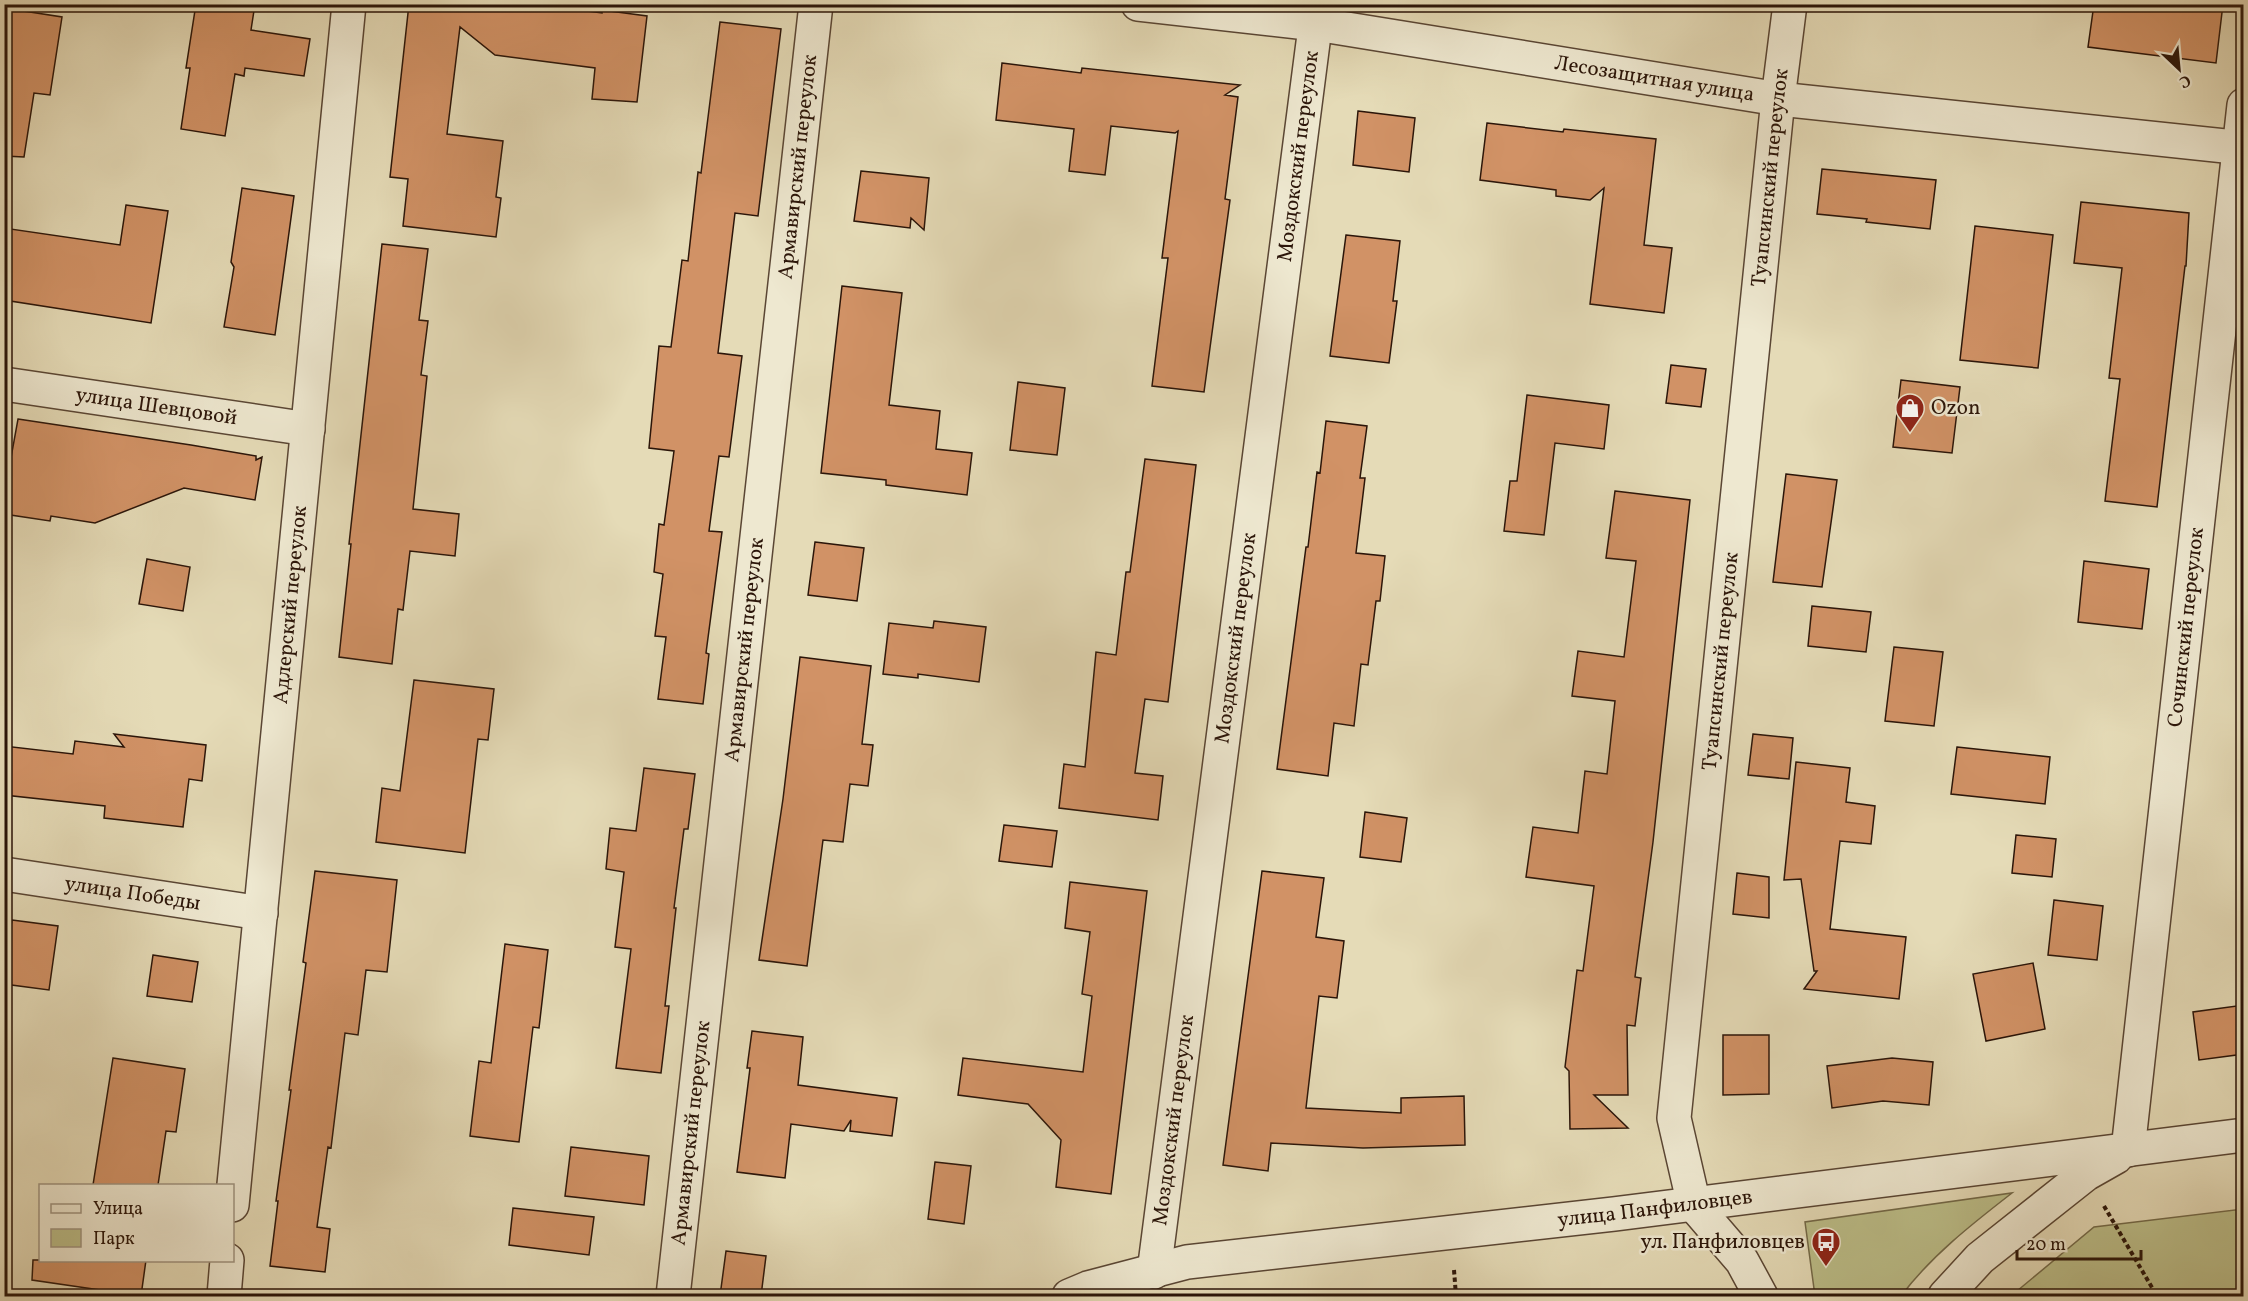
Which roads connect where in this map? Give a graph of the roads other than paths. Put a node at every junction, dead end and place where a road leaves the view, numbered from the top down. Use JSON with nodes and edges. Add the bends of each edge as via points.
{"nodes":[{"id":1,"x":349,"y":4,"type":"edge"},
{"id":2,"x":816,"y":4,"type":"edge"},
{"id":3,"x":1138,"y":4,"type":"edge"},
{"id":4,"x":1790,"y":4,"type":"edge"},
{"id":5,"x":1317,"y":14,"type":"edge"},
{"id":6,"x":1778,"y":99,"type":"junction"},
{"id":7,"x":2244,"y":105,"type":"edge"},
{"id":8,"x":2241,"y":148,"type":"edge"},
{"id":9,"x":4,"y":384,"type":"edge"},
{"id":10,"x":308,"y":429,"type":"junction"},
{"id":11,"x":4,"y":874,"type":"edge"},
{"id":12,"x":261,"y":913,"type":"junction"},
{"id":13,"x":2244,"y":1135,"type":"edge"},
{"id":14,"x":2128,"y":1150,"type":"junction"},
{"id":15,"x":234,"y":1185,"type":"edge"},
{"id":16,"x":1694,"y":1204,"type":"junction"},
{"id":17,"x":227,"y":1262,"type":"edge"},
{"id":18,"x":1154,"y":1272,"type":"junction"},
{"id":19,"x":224,"y":1296,"type":"edge"},
{"id":20,"x":672,"y":1296,"type":"edge"},
{"id":21,"x":1069,"y":1296,"type":"edge"},
{"id":22,"x":1761,"y":1296,"type":"edge"},
{"id":23,"x":1945,"y":1296,"type":"edge"}],
"edges":[{"from":1,"to":10,"type":"street","name":"Адлерский переулок"},
{"from":2,"to":20,"type":"street","name":"Армавирский переулок"},
{"from":3,"to":5,"type":"street","name":"Лесозащитная улица"},
{"from":4,"to":6,"type":"street","name":"Туапсинский переулок"},
{"from":5,"to":6,"type":"street","name":"Лесозащитная улица"},
{"from":5,"to":18,"type":"street","name":"Моздокский переулок"},
{"from":6,"to":8,"type":"street","name":"Лесозащитная улица"},
{"from":6,"to":16,"type":"street","name":"Туапсинский переулок","via":[[1674,1118]]},
{"from":7,"to":8,"type":"street","name":"Сочинский переулок"},
{"from":8,"to":14,"type":"street","name":"Сочинский переулок"},
{"from":9,"to":10,"type":"street","name":"улица Шевцовой"},
{"from":10,"to":12,"type":"street","name":"Адлерский переулок"},
{"from":11,"to":12,"type":"street","name":"улица Победы"},
{"from":12,"to":15,"type":"street","name":"Адлерский переулок"},
{"from":13,"to":14,"type":"street","name":"улица Панфиловцев"},
{"from":14,"to":16,"type":"street","name":"улица Панфиловцев"},
{"from":14,"to":23,"type":"street","via":[[2086,1174],[1980,1258]]},
{"from":16,"to":18,"type":"street","name":"улица Панфиловцев","via":[[1187,1262]]},
{"from":16,"to":22,"type":"street","name":"Туапсинский переулок","via":[[1742,1261]]},
{"from":17,"to":19,"type":"street"},
{"from":18,"to":21,"type":"street","name":"улица Панфиловцев"}]}
